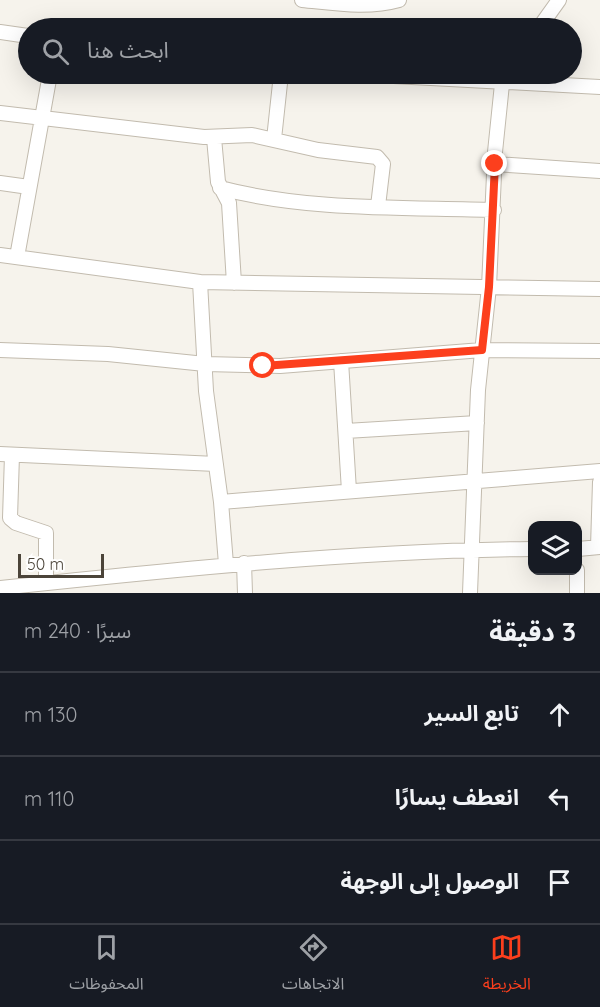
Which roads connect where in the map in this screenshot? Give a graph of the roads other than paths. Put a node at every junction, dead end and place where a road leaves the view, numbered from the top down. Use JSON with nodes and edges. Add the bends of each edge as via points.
{"nodes":[{"id":1,"x":302,"y":0,"type":"edge"},
{"id":2,"x":399,"y":0,"type":"edge"},
{"id":3,"x":559,"y":0,"type":"edge"},
{"id":4,"x":546,"y":18,"type":"edge"},
{"id":5,"x":0,"y":32,"type":"edge"},
{"id":6,"x":18,"y":35,"type":"edge"},
{"id":7,"x":48,"y":84,"type":"edge"},
{"id":8,"x":280,"y":84,"type":"edge"},
{"id":9,"x":504,"y":84,"type":"edge"},
{"id":10,"x":564,"y":84,"type":"edge"},
{"id":11,"x":600,"y":87,"type":"edge"},
{"id":12,"x":0,"y":113,"type":"edge"},
{"id":13,"x":41,"y":118,"type":"junction"},
{"id":14,"x":214,"y":138,"type":"junction"},
{"id":15,"x":274,"y":139,"type":"junction"},
{"id":16,"x":495,"y":164,"type":"junction"},
{"id":17,"x":600,"y":171,"type":"edge"},
{"id":18,"x":0,"y":183,"type":"edge"},
{"id":19,"x":29,"y":187,"type":"junction"},
{"id":20,"x":220,"y":188,"type":"junction"},
{"id":21,"x":378,"y":206,"type":"junction"},
{"id":22,"x":494,"y":210,"type":"junction"},
{"id":23,"x":0,"y":255,"type":"edge"},
{"id":24,"x":17,"y":257,"type":"junction"},
{"id":25,"x":200,"y":282,"type":"junction"},
{"id":26,"x":234,"y":283,"type":"junction"},
{"id":27,"x":489,"y":287,"type":"junction"},
{"id":28,"x":600,"y":289,"type":"edge"},
{"id":29,"x":0,"y":350,"type":"edge"},
{"id":30,"x":482,"y":350,"type":"junction"},
{"id":31,"x":600,"y":351,"type":"edge"},
{"id":32,"x":341,"y":362,"type":"junction"},
{"id":33,"x":205,"y":364,"type":"junction"},
{"id":34,"x":477,"y":423,"type":"junction"},
{"id":35,"x":346,"y":431,"type":"junction"},
{"id":36,"x":6,"y":455,"type":"edge"},
{"id":37,"x":216,"y":464,"type":"junction"},
{"id":38,"x":600,"y":471,"type":"edge"},
{"id":39,"x":475,"y":480,"type":"junction"},
{"id":40,"x":600,"y":482,"type":"edge"},
{"id":41,"x":350,"y":491,"type":"junction"},
{"id":42,"x":221,"y":502,"type":"junction"},
{"id":43,"x":599,"y":547,"type":"edge"},
{"id":44,"x":528,"y":549,"type":"edge"},
{"id":45,"x":582,"y":549,"type":"edge"},
{"id":46,"x":471,"y":550,"type":"junction"},
{"id":47,"x":244,"y":563,"type":"junction"},
{"id":48,"x":226,"y":564,"type":"junction"},
{"id":49,"x":578,"y":575,"type":"edge"},
{"id":50,"x":46,"y":583,"type":"junction"},
{"id":51,"x":0,"y":588,"type":"edge"},
{"id":52,"x":245,"y":593,"type":"edge"},
{"id":53,"x":470,"y":593,"type":"edge"},
{"id":54,"x":577,"y":593,"type":"edge"}],
"edges":[{"from":1,"to":2,"type":"street","via":[[364,5]]},
{"from":3,"to":4,"type":"street"},
{"from":5,"to":6,"type":"street"},
{"from":7,"to":13,"type":"street"},
{"from":8,"to":15,"type":"street"},
{"from":9,"to":16,"type":"street"},
{"from":10,"to":11,"type":"street"},
{"from":12,"to":13,"type":"street"},
{"from":13,"to":14,"type":"street"},
{"from":13,"to":19,"type":"street"},
{"from":14,"to":15,"type":"street","via":[[252,135]]},
{"from":14,"to":20,"type":"street"},
{"from":15,"to":21,"type":"street","via":[[318,150],[377,157],[383,164]]},
{"from":16,"to":17,"type":"street"},
{"from":16,"to":22,"type":"street"},
{"from":18,"to":19,"type":"street"},
{"from":19,"to":24,"type":"street"},
{"from":20,"to":21,"type":"street","via":[[257,197]]},
{"from":20,"to":26,"type":"street","via":[[230,202]]},
{"from":21,"to":22,"type":"street"},
{"from":22,"to":27,"type":"street"},
{"from":23,"to":24,"type":"street"},
{"from":24,"to":25,"type":"street"},
{"from":25,"to":26,"type":"street"},
{"from":25,"to":33,"type":"street"},
{"from":26,"to":27,"type":"street"},
{"from":27,"to":28,"type":"street"},
{"from":27,"to":30,"type":"street"},
{"from":29,"to":33,"type":"street","via":[[108,354]]},
{"from":30,"to":31,"type":"street"},
{"from":30,"to":32,"type":"street"},
{"from":30,"to":34,"type":"street"},
{"from":32,"to":33,"type":"street","via":[[280,366]]},
{"from":32,"to":35,"type":"street"},
{"from":33,"to":37,"type":"street"},
{"from":34,"to":35,"type":"street"},
{"from":34,"to":39,"type":"street"},
{"from":35,"to":41,"type":"street"},
{"from":36,"to":37,"type":"street"},
{"from":36,"to":50,"type":"street","via":[[10,518],[46,533]]},
{"from":37,"to":42,"type":"street"},
{"from":38,"to":39,"type":"street"},
{"from":39,"to":41,"type":"street"},
{"from":39,"to":46,"type":"street"},
{"from":40,"to":43,"type":"street"},
{"from":41,"to":42,"type":"street"},
{"from":42,"to":48,"type":"street"},
{"from":43,"to":45,"type":"street"},
{"from":44,"to":46,"type":"street"},
{"from":46,"to":47,"type":"street"},
{"from":46,"to":53,"type":"street"},
{"from":47,"to":48,"type":"street"},
{"from":47,"to":52,"type":"street"},
{"from":48,"to":50,"type":"street"},
{"from":49,"to":54,"type":"street"},
{"from":50,"to":51,"type":"street"}]}
